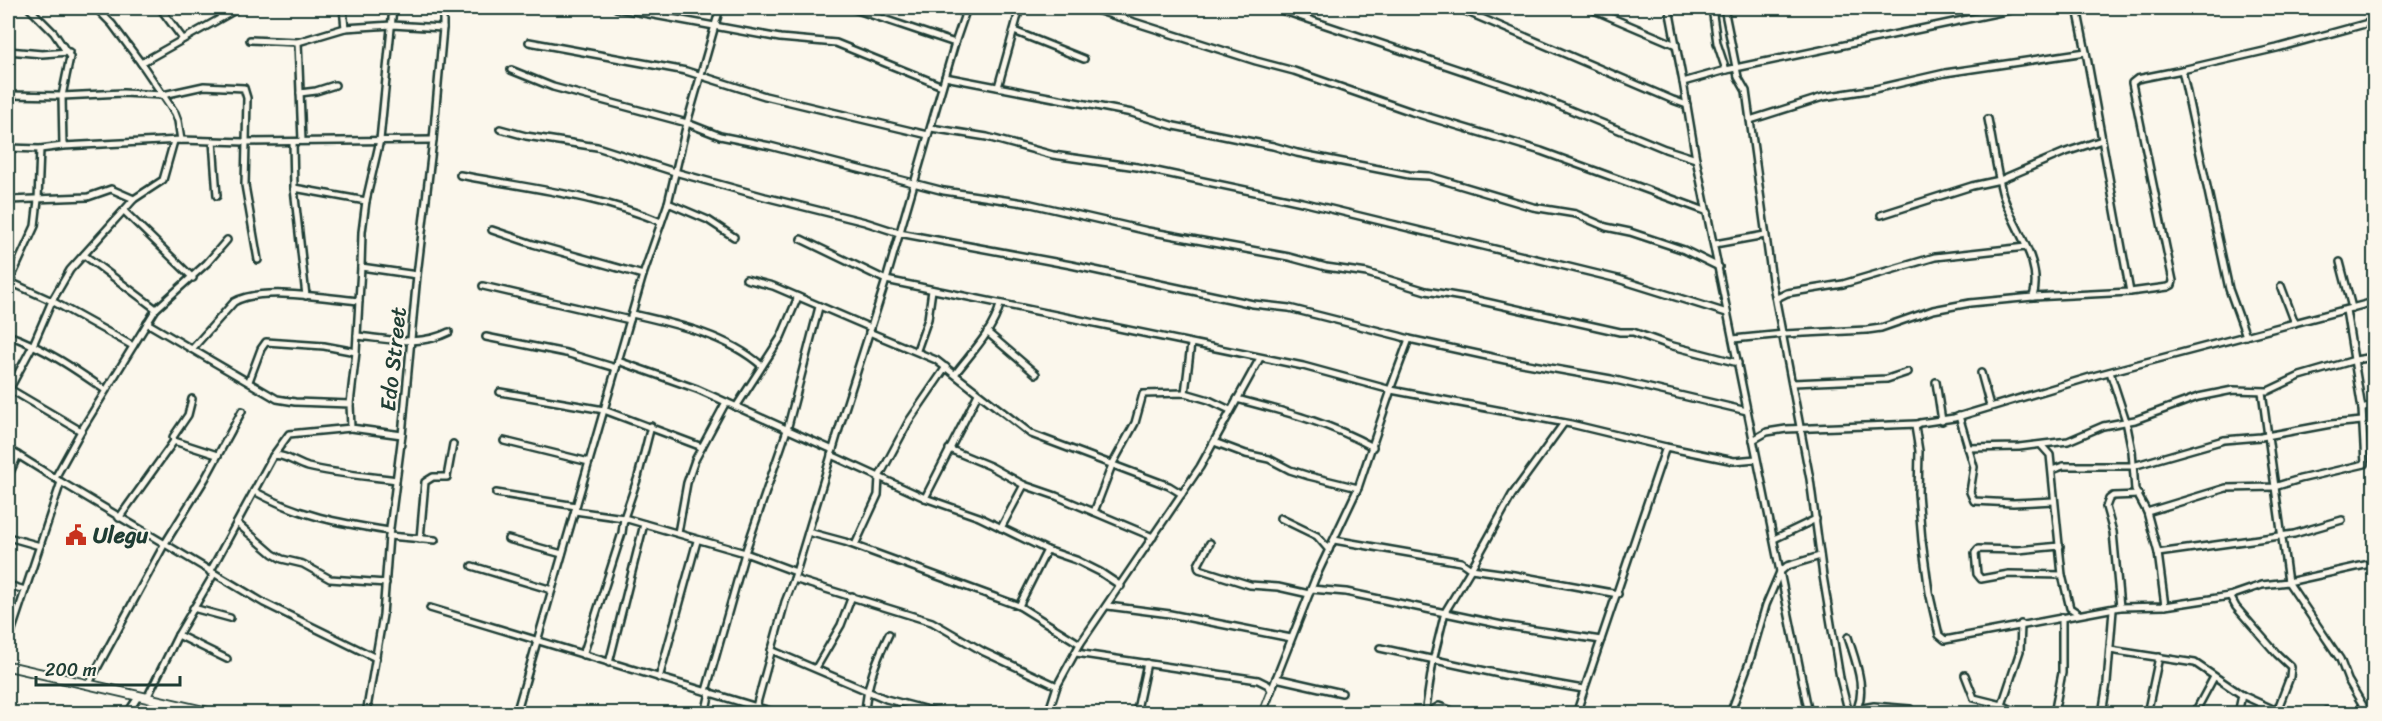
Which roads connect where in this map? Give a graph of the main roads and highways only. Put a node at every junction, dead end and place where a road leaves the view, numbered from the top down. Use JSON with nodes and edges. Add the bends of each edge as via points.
{"nodes":[{"id":1,"x":8,"y":666,"type":"edge"},
{"id":2,"x":207,"y":712,"type":"edge"},
{"id":3,"x":217,"y":714,"type":"edge"}],
"edges":[{"from":1,"to":2,"type":"main road"},
{"from":2,"to":3,"type":"main road"}]}
